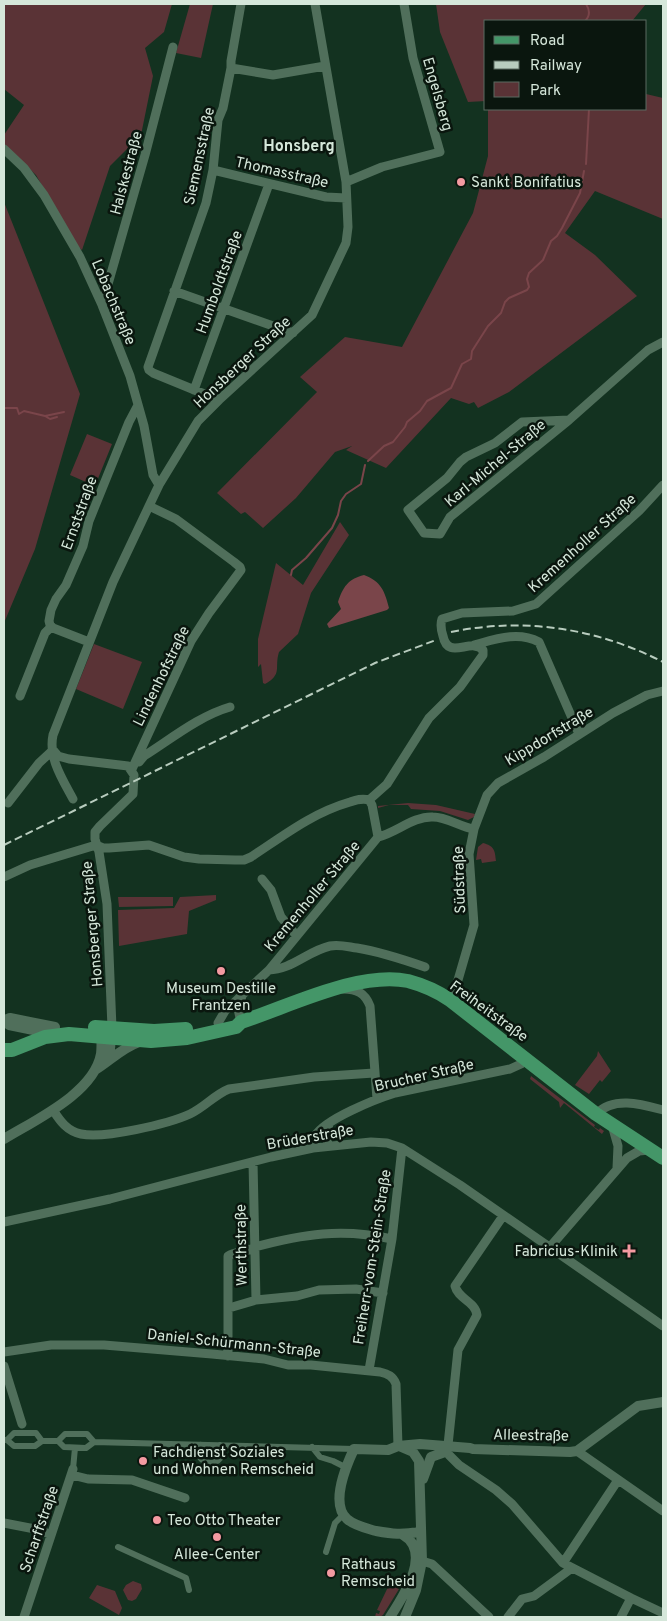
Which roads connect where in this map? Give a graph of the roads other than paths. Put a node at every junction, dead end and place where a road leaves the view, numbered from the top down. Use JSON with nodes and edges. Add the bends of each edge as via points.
{"nodes":[{"id":1,"x":240,"y":4,"type":"edge"},
{"id":2,"x":315,"y":4,"type":"edge"},
{"id":3,"x":404,"y":4,"type":"edge"},
{"id":4,"x":173,"y":47,"type":"dead end"},
{"id":5,"x":325,"y":66,"type":"junction"},
{"id":6,"x":232,"y":68,"type":"junction"},
{"id":7,"x":4,"y":149,"type":"edge"},
{"id":8,"x":213,"y":170,"type":"junction"},
{"id":9,"x":346,"y":182,"type":"junction"},
{"id":10,"x":269,"y":184,"type":"junction"},
{"id":11,"x":346,"y":198,"type":"junction"},
{"id":12,"x":174,"y":291,"type":"junction"},
{"id":13,"x":102,"y":305,"type":"junction"},
{"id":14,"x":224,"y":309,"type":"junction"},
{"id":15,"x":293,"y":333,"type":"junction"},
{"id":16,"x":663,"y":342,"type":"edge"},
{"id":17,"x":194,"y":390,"type":"junction"},
{"id":18,"x":219,"y":400,"type":"junction"},
{"id":19,"x":138,"y":404,"type":"junction"},
{"id":20,"x":569,"y":420,"type":"junction"},
{"id":21,"x":159,"y":485,"type":"junction"},
{"id":22,"x":661,"y":491,"type":"edge"},
{"id":23,"x":149,"y":506,"type":"junction"},
{"id":24,"x":53,"y":628,"type":"junction"},
{"id":25,"x":89,"y":642,"type":"junction"},
{"id":26,"x":473,"y":645,"type":"junction"},
{"id":27,"x":663,"y":691,"type":"edge"},
{"id":28,"x":20,"y":696,"type":"dead end"},
{"id":29,"x":230,"y":706,"type":"dead end"},
{"id":30,"x":579,"y":734,"type":"junction"},
{"id":31,"x":53,"y":750,"type":"junction"},
{"id":32,"x":132,"y":769,"type":"junction"},
{"id":33,"x":73,"y":799,"type":"dead end"},
{"id":34,"x":369,"y":800,"type":"junction"},
{"id":35,"x":8,"y":803,"type":"dead end"},
{"id":36,"x":474,"y":829,"type":"junction"},
{"id":37,"x":378,"y":837,"type":"junction"},
{"id":38,"x":96,"y":845,"type":"junction"},
{"id":39,"x":4,"y":878,"type":"edge"},
{"id":40,"x":262,"y":879,"type":"dead end"},
{"id":41,"x":296,"y":935,"type":"junction"},
{"id":42,"x":425,"y":967,"type":"dead end"},
{"id":43,"x":269,"y":970,"type":"junction"},
{"id":44,"x":338,"y":988,"type":"junction"},
{"id":45,"x":242,"y":996,"type":"junction"},
{"id":46,"x":450,"y":1000,"type":"junction"},
{"id":47,"x":240,"y":1022,"type":"junction"},
{"id":48,"x":218,"y":1023,"type":"junction"},
{"id":49,"x":37,"y":1031,"type":"junction"},
{"id":50,"x":56,"y":1031,"type":"junction"},
{"id":51,"x":107,"y":1032,"type":"junction"},
{"id":52,"x":151,"y":1040,"type":"junction"},
{"id":53,"x":4,"y":1046,"type":"edge"},
{"id":54,"x":4,"y":1050,"type":"edge"},
{"id":55,"x":527,"y":1058,"type":"junction"},
{"id":56,"x":94,"y":1070,"type":"junction"},
{"id":57,"x":374,"y":1073,"type":"junction"},
{"id":58,"x":377,"y":1099,"type":"junction"},
{"id":59,"x":53,"y":1110,"type":"junction"},
{"id":60,"x":663,"y":1110,"type":"edge"},
{"id":61,"x":596,"y":1114,"type":"junction"},
{"id":62,"x":329,"y":1124,"type":"junction"},
{"id":63,"x":612,"y":1125,"type":"junction"},
{"id":64,"x":4,"y":1139,"type":"edge"},
{"id":65,"x":328,"y":1146,"type":"junction"},
{"id":66,"x":314,"y":1148,"type":"junction"},
{"id":67,"x":402,"y":1148,"type":"junction"},
{"id":68,"x":658,"y":1154,"type":"edge"},
{"id":69,"x":253,"y":1162,"type":"junction"},
{"id":70,"x":617,"y":1168,"type":"junction"},
{"id":71,"x":504,"y":1216,"type":"junction"},
{"id":72,"x":4,"y":1222,"type":"edge"},
{"id":73,"x":392,"y":1239,"type":"junction"},
{"id":74,"x":550,"y":1247,"type":"junction"},
{"id":75,"x":255,"y":1248,"type":"junction"},
{"id":76,"x":383,"y":1293,"type":"junction"},
{"id":77,"x":256,"y":1300,"type":"junction"},
{"id":78,"x":228,"y":1308,"type":"junction"},
{"id":79,"x":663,"y":1326,"type":"edge"},
{"id":80,"x":4,"y":1352,"type":"edge"},
{"id":81,"x":228,"y":1356,"type":"junction"},
{"id":82,"x":4,"y":1366,"type":"edge"},
{"id":83,"x":369,"y":1370,"type":"junction"},
{"id":84,"x":663,"y":1402,"type":"edge"},
{"id":85,"x":23,"y":1428,"type":"junction"},
{"id":86,"x":5,"y":1440,"type":"edge"},
{"id":87,"x":42,"y":1441,"type":"junction"},
{"id":88,"x":58,"y":1441,"type":"junction"},
{"id":89,"x":94,"y":1442,"type":"junction"},
{"id":90,"x":201,"y":1445,"type":"junction"},
{"id":91,"x":220,"y":1445,"type":"junction"},
{"id":92,"x":398,"y":1446,"type":"junction"},
{"id":93,"x":312,"y":1447,"type":"junction"},
{"id":94,"x":75,"y":1448,"type":"junction"},
{"id":95,"x":354,"y":1449,"type":"junction"},
{"id":96,"x":448,"y":1450,"type":"junction"},
{"id":97,"x":577,"y":1451,"type":"junction"},
{"id":98,"x":424,"y":1461,"type":"junction"},
{"id":99,"x":347,"y":1468,"type":"junction"},
{"id":100,"x":72,"y":1472,"type":"junction"},
{"id":101,"x":618,"y":1480,"type":"junction"},
{"id":102,"x":185,"y":1498,"type":"dead end"},
{"id":103,"x":663,"y":1511,"type":"edge"},
{"id":104,"x":344,"y":1515,"type":"junction"},
{"id":105,"x":4,"y":1523,"type":"edge"},
{"id":106,"x":420,"y":1528,"type":"junction"},
{"id":107,"x":51,"y":1535,"type":"junction"},
{"id":108,"x":402,"y":1535,"type":"junction"},
{"id":109,"x":118,"y":1547,"type":"dead end"},
{"id":110,"x":326,"y":1552,"type":"dead end"},
{"id":111,"x":422,"y":1561,"type":"junction"},
{"id":112,"x":563,"y":1563,"type":"junction"},
{"id":113,"x":572,"y":1568,"type":"junction"},
{"id":114,"x":189,"y":1590,"type":"dead end"},
{"id":115,"x":631,"y":1598,"type":"junction"},
{"id":116,"x":663,"y":1613,"type":"edge"},
{"id":117,"x":24,"y":1617,"type":"edge"},
{"id":118,"x":390,"y":1617,"type":"edge"},
{"id":119,"x":404,"y":1617,"type":"edge"},
{"id":120,"x":489,"y":1617,"type":"edge"},
{"id":121,"x":508,"y":1617,"type":"edge"},
{"id":122,"x":621,"y":1617,"type":"edge"}],
"edges":[{"from":1,"to":6,"type":"street","name":"Siemensstraße"},
{"from":2,"to":5,"type":"street","name":"Honsberger Straße"},
{"from":3,"to":9,"type":"street","name":"Engelsberg","via":[[411,51],[440,152],[382,167]]},
{"from":4,"to":13,"type":"street","name":"Halskestraße"},
{"from":5,"to":6,"type":"street","via":[[273,75]]},
{"from":5,"to":9,"type":"street","name":"Honsberger Straße"},
{"from":6,"to":8,"type":"street","name":"Siemensstraße","via":[[224,108],[218,120]]},
{"from":7,"to":13,"type":"street","name":"Lobachstraße","via":[[24,168],[44,195],[80,257]]},
{"from":8,"to":10,"type":"street","name":"Thomasstraße"},
{"from":8,"to":12,"type":"street","name":"Siemensstraße","via":[[206,203]]},
{"from":9,"to":11,"type":"street","name":"Honsberger Straße"},
{"from":10,"to":11,"type":"street","name":"Thomasstraße","via":[[326,197]]},
{"from":10,"to":14,"type":"street","name":"Humboldtstraße"},
{"from":11,"to":15,"type":"street","name":"Honsberger Straße","via":[[346,243],[312,315]]},
{"from":12,"to":14,"type":"street"},
{"from":12,"to":17,"type":"street","name":"Siemensstraße","via":[[148,367],[153,373]]},
{"from":13,"to":19,"type":"street","name":"Lobachstraße"},
{"from":14,"to":15,"type":"street"},
{"from":14,"to":17,"type":"street","name":"Humboldtstraße"},
{"from":15,"to":18,"type":"street","name":"Honsberger Straße"},
{"from":16,"to":20,"type":"street","name":"Karl-Michel-Straße","via":[[641,356]]},
{"from":17,"to":18,"type":"street"},
{"from":18,"to":21,"type":"street","name":"Honsberger Straße","via":[[198,421]]},
{"from":19,"to":21,"type":"street","name":"Lobachstraße","via":[[153,475]]},
{"from":19,"to":24,"type":"street","name":"Ernststraße","via":[[89,521],[83,546],[51,610],[49,620]]},
{"from":20,"to":20,"type":"street","name":"Karl-Michel-Straße","via":[[522,422],[490,446],[466,457],[408,510],[424,533],[440,534],[450,517]]},
{"from":21,"to":23,"type":"street","name":"Honsberger Straße"},
{"from":22,"to":26,"type":"street","name":"Kremenholler Straße","via":[[536,604],[513,611],[462,613],[442,619],[441,630],[446,645],[460,648]]},
{"from":23,"to":25,"type":"street","name":"Honsberger Straße"},
{"from":23,"to":32,"type":"street","name":"Lindenhofstraße","via":[[176,519],[241,570],[191,642]]},
{"from":24,"to":25,"type":"street"},
{"from":24,"to":28,"type":"street","via":[[45,632]]},
{"from":25,"to":31,"type":"street","name":"Honsberger Straße","via":[[53,735]]},
{"from":26,"to":30,"type":"street","via":[[507,636],[539,642]]},
{"from":26,"to":34,"type":"street","via":[[480,646],[483,655],[460,687],[428,718],[387,784]]},
{"from":27,"to":30,"type":"street","name":"Kippdorfstraße","via":[[638,699]]},
{"from":29,"to":32,"type":"street","name":"Lindenhofstraße","via":[[218,710],[144,756]]},
{"from":30,"to":36,"type":"street","name":"Kippdorfstraße","via":[[498,783],[487,796]]},
{"from":31,"to":32,"type":"street","via":[[58,756],[69,759],[118,764]]},
{"from":31,"to":33,"type":"street","name":"Honsberger Straße","via":[[55,764]]},
{"from":31,"to":35,"type":"street"},
{"from":32,"to":38,"type":"street","name":"Honsberger Straße","via":[[133,794],[95,832]]},
{"from":34,"to":37,"type":"street","name":"Kremenholler Straße"},
{"from":34,"to":38,"type":"street","via":[[360,799],[318,814],[244,860],[184,857],[149,845],[109,848]]},
{"from":36,"to":37,"type":"street","name":"Südstraße","via":[[429,817]]},
{"from":36,"to":46,"type":"street","name":"Südstraße","via":[[469,854],[474,925]]},
{"from":37,"to":41,"type":"street","name":"Kremenholler Straße"},
{"from":38,"to":39,"type":"street","via":[[30,866]]},
{"from":38,"to":51,"type":"street","name":"Honsberger Straße","via":[[100,852],[107,904]]},
{"from":40,"to":41,"type":"street","via":[[272,890],[281,917]]},
{"from":41,"to":43,"type":"street","name":"Kremenholler Straße"},
{"from":42,"to":43,"type":"street","via":[[387,954],[336,945],[277,970]]},
{"from":43,"to":45,"type":"street","name":"Kremenholler Straße"},
{"from":44,"to":46,"type":"main road","name":"Freiheitstraße","via":[[374,981],[406,981],[429,988]]},
{"from":44,"to":47,"type":"main road","name":"Freiheitstraße"},
{"from":44,"to":57,"type":"street","via":[[350,989],[367,998]]},
{"from":45,"to":47,"type":"street","via":[[238,1009]]},
{"from":45,"to":48,"type":"street","name":"Kremenholler Straße"},
{"from":46,"to":55,"type":"main road","name":"Freiheitstraße"},
{"from":47,"to":48,"type":"main road","name":"Freiheitstraße"},
{"from":47,"to":52,"type":"main road","name":"Freiheitstraße","via":[[236,1027],[202,1035]]},
{"from":48,"to":51,"type":"main road","name":"Freiheitstraße","via":[[170,1030]]},
{"from":49,"to":50,"type":"main road","name":"Freiheitstraße"},
{"from":49,"to":50,"type":"street","via":[[4,1020],[10,1018]]},
{"from":49,"to":53,"type":"main road","name":"Freiheitstraße"},
{"from":50,"to":51,"type":"main road","name":"Freiheitstraße","via":[[69,1034]]},
{"from":50,"to":54,"type":"main road","name":"Freiheitstraße","via":[[12,1050]]},
{"from":51,"to":52,"type":"main road","name":"Freiheitstraße"},
{"from":51,"to":56,"type":"street","via":[[110,1049]]},
{"from":52,"to":56,"type":"street","via":[[128,1046]]},
{"from":55,"to":58,"type":"street","name":"Brucher Straße","via":[[510,1069]]},
{"from":55,"to":61,"type":"main road","name":"Freiheitstraße"},
{"from":56,"to":59,"type":"street","via":[[77,1091]]},
{"from":57,"to":58,"type":"street"},
{"from":57,"to":59,"type":"street","via":[[304,1078],[229,1089],[188,1115],[121,1132],[82,1134],[67,1127]]},
{"from":58,"to":62,"type":"street","name":"Brucher Straße"},
{"from":59,"to":64,"type":"street"},
{"from":60,"to":61,"type":"street","via":[[636,1103],[615,1103],[603,1106]]},
{"from":61,"to":63,"type":"main road","name":"Freiheitstraße"},
{"from":62,"to":65,"type":"street"},
{"from":62,"to":66,"type":"street","name":"Brucher Straße","via":[[316,1134]]},
{"from":63,"to":68,"type":"main road","name":"Freiheitstraße"},
{"from":63,"to":70,"type":"street","via":[[618,1146]]},
{"from":65,"to":66,"type":"street","name":"Brüderstraße"},
{"from":65,"to":67,"type":"street","name":"Brüderstraße","via":[[371,1142]]},
{"from":66,"to":69,"type":"street","name":"Brüderstraße"},
{"from":67,"to":71,"type":"street","name":"Brüderstraße"},
{"from":67,"to":73,"type":"street","name":"Freiherr-vom-Stein-Straße"},
{"from":68,"to":70,"type":"street","via":[[643,1150],[632,1153]]},
{"from":69,"to":72,"type":"street","name":"Brüderstraße"},
{"from":69,"to":75,"type":"street","name":"Werthstraße"},
{"from":70,"to":74,"type":"street"},
{"from":71,"to":74,"type":"street","name":"Brüderstraße"},
{"from":71,"to":96,"type":"street","via":[[455,1286],[456,1293],[476,1309],[477,1315],[458,1350]]},
{"from":73,"to":75,"type":"street","via":[[320,1233]]},
{"from":73,"to":76,"type":"street","name":"Freiherr-vom-Stein-Straße"},
{"from":74,"to":79,"type":"street","name":"Brüderstraße"},
{"from":75,"to":77,"type":"street","name":"Werthstraße"},
{"from":75,"to":78,"type":"street","via":[[228,1256]]},
{"from":76,"to":77,"type":"street","via":[[330,1289]]},
{"from":76,"to":83,"type":"street","name":"Freiherr-vom-Stein-Straße"},
{"from":77,"to":78,"type":"street","name":"Werthstraße"},
{"from":78,"to":81,"type":"street"},
{"from":80,"to":81,"type":"street","name":"Daniel-Schürmann-Straße","via":[[51,1345],[95,1345]]},
{"from":81,"to":83,"type":"street","name":"Daniel-Schürmann-Straße","via":[[288,1365]]},
{"from":82,"to":85,"type":"street"},
{"from":83,"to":92,"type":"street","name":"Daniel-Schürmann-Straße","via":[[389,1375],[396,1384]]},
{"from":84,"to":97,"type":"street","name":"Alleestraße","via":[[638,1406]]},
{"from":85,"to":86,"type":"street","name":"Alleestraße"},
{"from":85,"to":87,"type":"street","name":"Alleestraße","via":[[36,1433]]},
{"from":86,"to":87,"type":"street","name":"Alleestraße","via":[[14,1446],[35,1446]]},
{"from":87,"to":88,"type":"street","name":"Alleestraße"},
{"from":88,"to":89,"type":"street","name":"Alleestraße","via":[[65,1434],[87,1434]]},
{"from":88,"to":94,"type":"street","name":"Alleestraße","via":[[64,1448]]},
{"from":89,"to":90,"type":"street","name":"Alleestraße"},
{"from":89,"to":94,"type":"street","name":"Alleestraße","via":[[86,1448]]},
{"from":90,"to":91,"type":"street","name":"Alleestraße"},
{"from":90,"to":91,"type":"street","via":[[202,1460],[218,1464],[222,1454]]},
{"from":91,"to":93,"type":"street","name":"Alleestraße"},
{"from":92,"to":95,"type":"street","name":"Alleestraße","via":[[388,1450]]},
{"from":92,"to":96,"type":"street","name":"Alleestraße"},
{"from":92,"to":98,"type":"street"},
{"from":93,"to":95,"type":"street","name":"Alleestraße"},
{"from":93,"to":99,"type":"street","via":[[320,1457]]},
{"from":94,"to":100,"type":"street","name":"Scharffstraße"},
{"from":95,"to":99,"type":"street"},
{"from":96,"to":97,"type":"street","name":"Alleestraße"},
{"from":96,"to":98,"type":"street","name":"Alleestraße"},
{"from":96,"to":112,"type":"street","via":[[459,1465],[512,1504]]},
{"from":97,"to":101,"type":"street"},
{"from":98,"to":106,"type":"street"},
{"from":99,"to":104,"type":"street","via":[[340,1495]]},
{"from":100,"to":102,"type":"street","via":[[88,1479],[132,1480]]},
{"from":100,"to":107,"type":"street","name":"Scharffstraße"},
{"from":101,"to":103,"type":"street"},
{"from":101,"to":112,"type":"street"},
{"from":104,"to":108,"type":"street","via":[[356,1525]]},
{"from":104,"to":110,"type":"street","via":[[335,1522]]},
{"from":105,"to":107,"type":"street"},
{"from":106,"to":108,"type":"street","via":[[418,1532]]},
{"from":106,"to":111,"type":"street"},
{"from":107,"to":117,"type":"street","name":"Scharffstraße"},
{"from":108,"to":118,"type":"street","via":[[412,1541],[415,1562],[407,1588]]},
{"from":109,"to":114,"type":"street","via":[[186,1578]]},
{"from":111,"to":119,"type":"street","via":[[416,1590]]},
{"from":111,"to":120,"type":"street","via":[[432,1564]]},
{"from":112,"to":113,"type":"street"},
{"from":113,"to":115,"type":"street"},
{"from":113,"to":121,"type":"street","via":[[534,1596],[522,1599]]},
{"from":115,"to":116,"type":"street"},
{"from":115,"to":122,"type":"street"}]}
